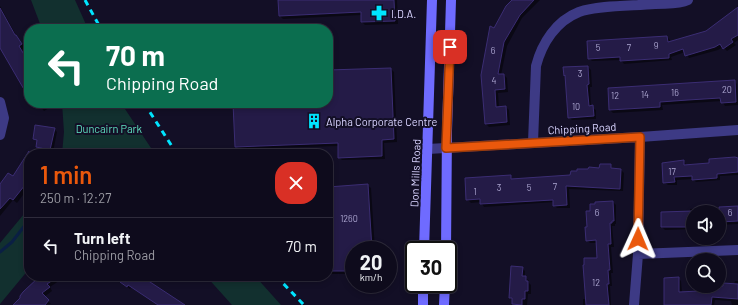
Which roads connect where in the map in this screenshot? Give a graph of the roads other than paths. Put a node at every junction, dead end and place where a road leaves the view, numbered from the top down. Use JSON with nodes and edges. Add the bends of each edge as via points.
{"nodes":[{"id":1,"x":432,"y":0,"type":"edge"},
{"id":2,"x":451,"y":0,"type":"edge"},
{"id":3,"x":688,"y":0,"type":"edge"},
{"id":4,"x":0,"y":102,"type":"edge"},
{"id":5,"x":738,"y":130,"type":"edge"},
{"id":6,"x":0,"y":136,"type":"edge"},
{"id":7,"x":640,"y":137,"type":"junction"},
{"id":8,"x":533,"y":142,"type":"junction"},
{"id":9,"x":446,"y":148,"type":"junction"},
{"id":10,"x":428,"y":149,"type":"junction"},
{"id":11,"x":424,"y":241,"type":"edge"},
{"id":12,"x":446,"y":241,"type":"edge"},
{"id":13,"x":738,"y":250,"type":"edge"},
{"id":14,"x":638,"y":254,"type":"junction"},
{"id":15,"x":423,"y":293,"type":"edge"},
{"id":16,"x":445,"y":293,"type":"edge"},
{"id":17,"x":423,"y":305,"type":"edge"},
{"id":18,"x":444,"y":305,"type":"edge"},
{"id":19,"x":634,"y":305,"type":"edge"}],
"edges":[{"from":1,"to":10,"type":"main road","name":"Don Mills Road"},
{"from":2,"to":9,"type":"main road"},
{"from":3,"to":8,"type":"street","via":[[673,4],[578,12],[550,34],[539,54],[536,66]]},
{"from":4,"to":6,"type":"street","via":[[4,118]]},
{"from":5,"to":7,"type":"street","name":"Chipping Road"},
{"from":7,"to":8,"type":"street","name":"Chipping Road"},
{"from":7,"to":14,"type":"street"},
{"from":8,"to":9,"type":"street","name":"Chipping Road"},
{"from":9,"to":10,"type":"street","name":"Chipping Road"},
{"from":9,"to":12,"type":"main road"},
{"from":10,"to":11,"type":"main road","name":"Don Mills Road"},
{"from":13,"to":14,"type":"street"},
{"from":14,"to":19,"type":"street"},
{"from":15,"to":17,"type":"main road"},
{"from":16,"to":18,"type":"main road"}]}
